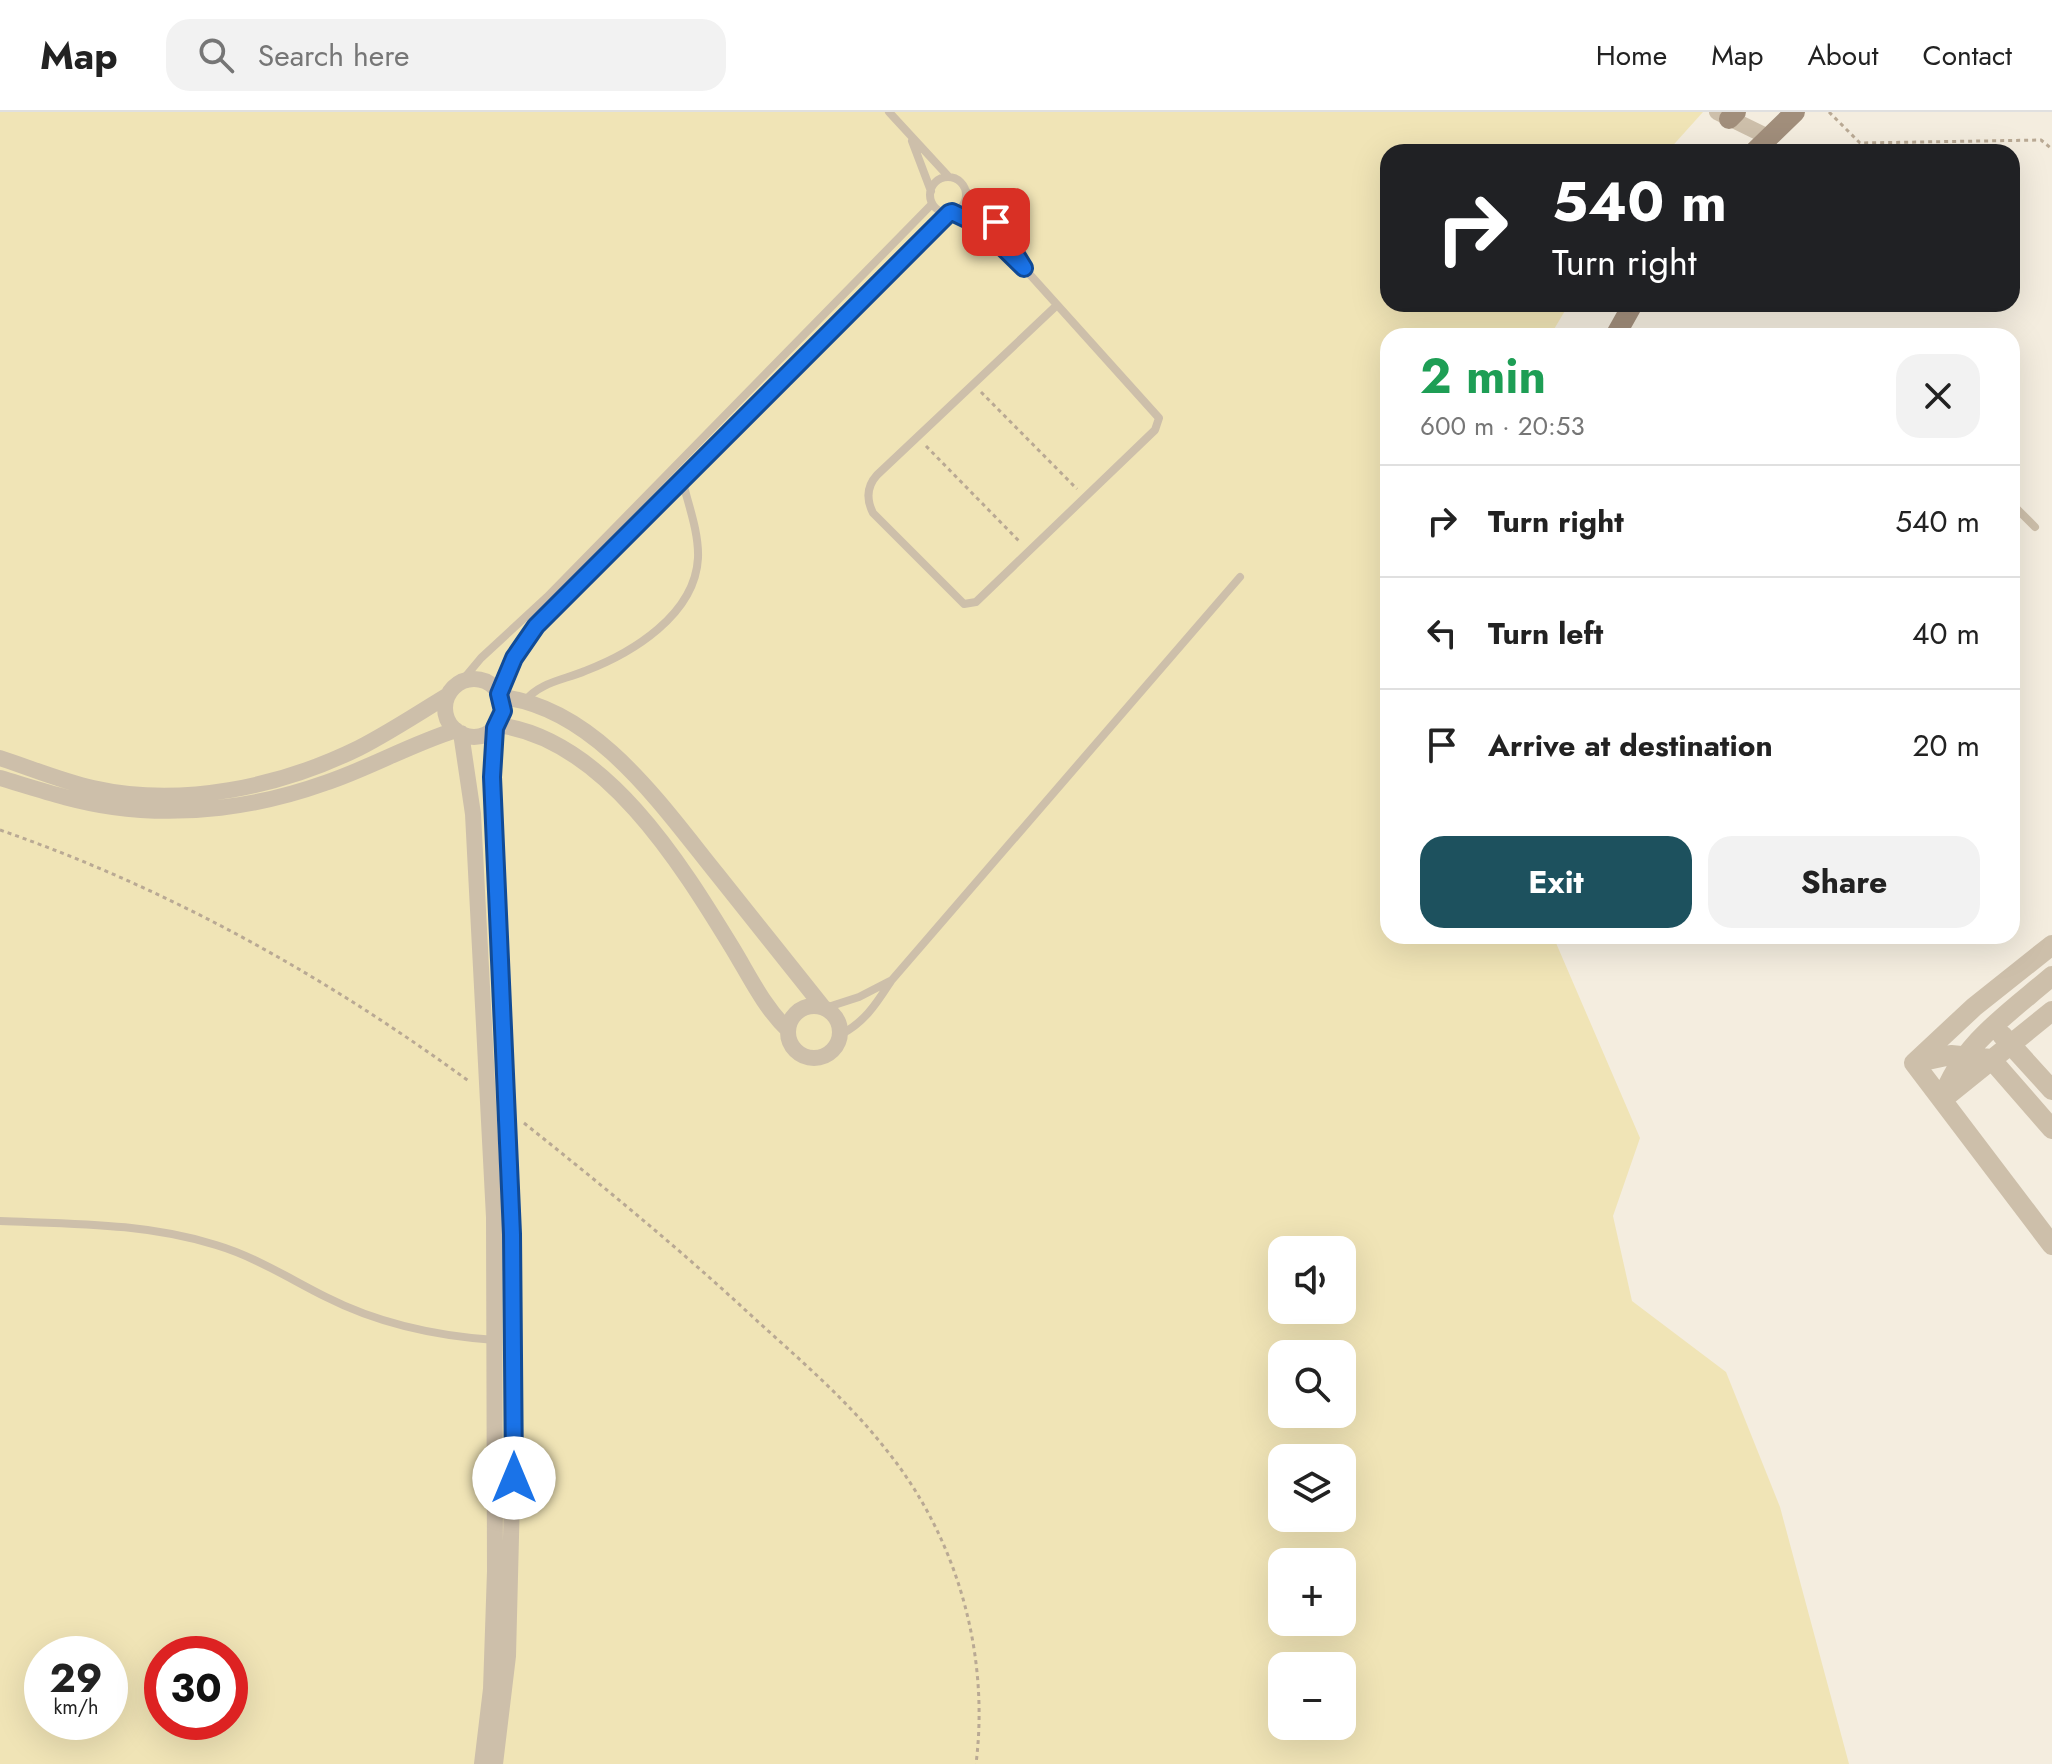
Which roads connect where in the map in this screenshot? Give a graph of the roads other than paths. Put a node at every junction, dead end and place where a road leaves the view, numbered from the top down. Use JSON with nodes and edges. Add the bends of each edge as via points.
{"nodes":[{"id":1,"x":889,"y":112,"type":"edge"},
{"id":2,"x":1795,"y":112,"type":"edge"},
{"id":3,"x":1727,"y":114,"type":"edge"},
{"id":4,"x":910,"y":137,"type":"junction"},
{"id":5,"x":1760,"y":144,"type":"edge"},
{"id":6,"x":1762,"y":144,"type":"edge"},
{"id":7,"x":948,"y":176,"type":"junction"},
{"id":8,"x":931,"y":191,"type":"junction"},
{"id":9,"x":966,"y":191,"type":"junction"},
{"id":10,"x":932,"y":204,"type":"junction"},
{"id":11,"x":951,"y":213,"type":"junction"},
{"id":12,"x":1024,"y":268,"type":"junction"},
{"id":13,"x":1056,"y":306,"type":"junction"},
{"id":14,"x":682,"y":479,"type":"junction"},
{"id":15,"x":2020,"y":512,"type":"edge"},
{"id":16,"x":2035,"y":527,"type":"dead end"},
{"id":17,"x":1240,"y":577,"type":"dead end"},
{"id":18,"x":461,"y":682,"type":"junction"},
{"id":19,"x":448,"y":695,"type":"junction"},
{"id":20,"x":500,"y":695,"type":"junction"},
{"id":21,"x":525,"y":701,"type":"junction"},
{"id":22,"x":496,"y":726,"type":"junction"},
{"id":23,"x":459,"y":732,"type":"junction"},
{"id":24,"x":0,"y":758,"type":"edge"},
{"id":25,"x":0,"y":778,"type":"edge"},
{"id":26,"x":2052,"y":945,"type":"edge"},
{"id":27,"x":2052,"y":976,"type":"edge"},
{"id":28,"x":891,"y":981,"type":"junction"},
{"id":29,"x":824,"y":1007,"type":"junction"},
{"id":30,"x":1974,"y":1007,"type":"junction"},
{"id":31,"x":2052,"y":1011,"type":"edge"},
{"id":32,"x":1992,"y":1026,"type":"junction"},
{"id":33,"x":788,"y":1030,"type":"junction"},
{"id":34,"x":840,"y":1035,"type":"junction"},
{"id":35,"x":2010,"y":1044,"type":"junction"},
{"id":36,"x":1933,"y":1045,"type":"junction"},
{"id":37,"x":1967,"y":1051,"type":"junction"},
{"id":38,"x":1991,"y":1059,"type":"junction"},
{"id":39,"x":1914,"y":1063,"type":"junction"},
{"id":40,"x":2052,"y":1090,"type":"edge"},
{"id":41,"x":1942,"y":1100,"type":"junction"},
{"id":42,"x":2052,"y":1129,"type":"edge"},
{"id":43,"x":0,"y":1221,"type":"edge"},
{"id":44,"x":2052,"y":1245,"type":"edge"},
{"id":45,"x":496,"y":1340,"type":"junction"},
{"id":46,"x":482,"y":1764,"type":"edge"},
{"id":47,"x":495,"y":1764,"type":"edge"}],
"edges":[{"from":1,"to":4,"type":"lane"},
{"from":2,"to":6,"type":"main road"},
{"from":3,"to":5,"type":"street"},
{"from":4,"to":7,"type":"lane"},
{"from":4,"to":8,"type":"lane"},
{"from":7,"to":8,"type":"lane"},
{"from":7,"to":9,"type":"lane"},
{"from":8,"to":10,"type":"lane"},
{"from":9,"to":11,"type":"lane","via":[[963,206]]},
{"from":9,"to":12,"type":"lane","via":[[996,222]]},
{"from":10,"to":11,"type":"lane"},
{"from":10,"to":18,"type":"lane"},
{"from":11,"to":12,"type":"lane","via":[[981,226]]},
{"from":11,"to":14,"type":"lane"},
{"from":12,"to":13,"type":"lane"},
{"from":13,"to":13,"type":"lane","via":[[877,475],[869,490],[873,513],[960,602],[976,602],[1159,425],[1159,418]]},
{"from":14,"to":20,"type":"lane","via":[[536,626],[514,658]]},
{"from":14,"to":21,"type":"lane","via":[[698,547],[687,597],[640,643],[597,667],[543,685]]},
{"from":15,"to":16,"type":"lane"},
{"from":17,"to":28,"type":"lane"},
{"from":18,"to":19,"type":"street"},
{"from":18,"to":20,"type":"street","via":[[482,680]]},
{"from":19,"to":23,"type":"street","via":[[447,718]]},
{"from":19,"to":24,"type":"street","via":[[334,759],[225,790],[120,793]]},
{"from":20,"to":21,"type":"street"},
{"from":20,"to":22,"type":"street","via":[[503,711]]},
{"from":21,"to":29,"type":"street","via":[[577,727],[638,778]]},
{"from":22,"to":23,"type":"street","via":[[479,736]]},
{"from":22,"to":33,"type":"street","via":[[530,731],[560,744],[624,797],[674,860]]},
{"from":22,"to":47,"type":"street","via":[[492,789],[512,1234],[514,1493],[508,1656]]},
{"from":23,"to":25,"type":"street","via":[[416,743],[327,783],[217,808],[111,807]]},
{"from":23,"to":45,"type":"street","via":[[473,814]]},
{"from":26,"to":30,"type":"street"},
{"from":27,"to":32,"type":"street"},
{"from":28,"to":29,"type":"lane"},
{"from":28,"to":34,"type":"lane","via":[[863,1021]]},
{"from":29,"to":33,"type":"street","via":[[800,1010]]},
{"from":29,"to":34,"type":"street","via":[[835,1016]]},
{"from":30,"to":32,"type":"street"},
{"from":30,"to":36,"type":"street"},
{"from":31,"to":35,"type":"street"},
{"from":32,"to":35,"type":"street"},
{"from":32,"to":37,"type":"street"},
{"from":33,"to":34,"type":"street","via":[[796,1051],[810,1058],[832,1051]]},
{"from":35,"to":37,"type":"street"},
{"from":35,"to":38,"type":"street"},
{"from":35,"to":40,"type":"street"},
{"from":36,"to":37,"type":"street"},
{"from":36,"to":39,"type":"street"},
{"from":37,"to":38,"type":"street"},
{"from":37,"to":39,"type":"street"},
{"from":37,"to":41,"type":"street"},
{"from":38,"to":41,"type":"street"},
{"from":38,"to":42,"type":"street"},
{"from":39,"to":41,"type":"street"},
{"from":41,"to":44,"type":"street"},
{"from":43,"to":45,"type":"lane","via":[[117,1225],[186,1236],[248,1257],[377,1319],[430,1333]]},
{"from":45,"to":46,"type":"street","via":[[493,1648]]}]}
